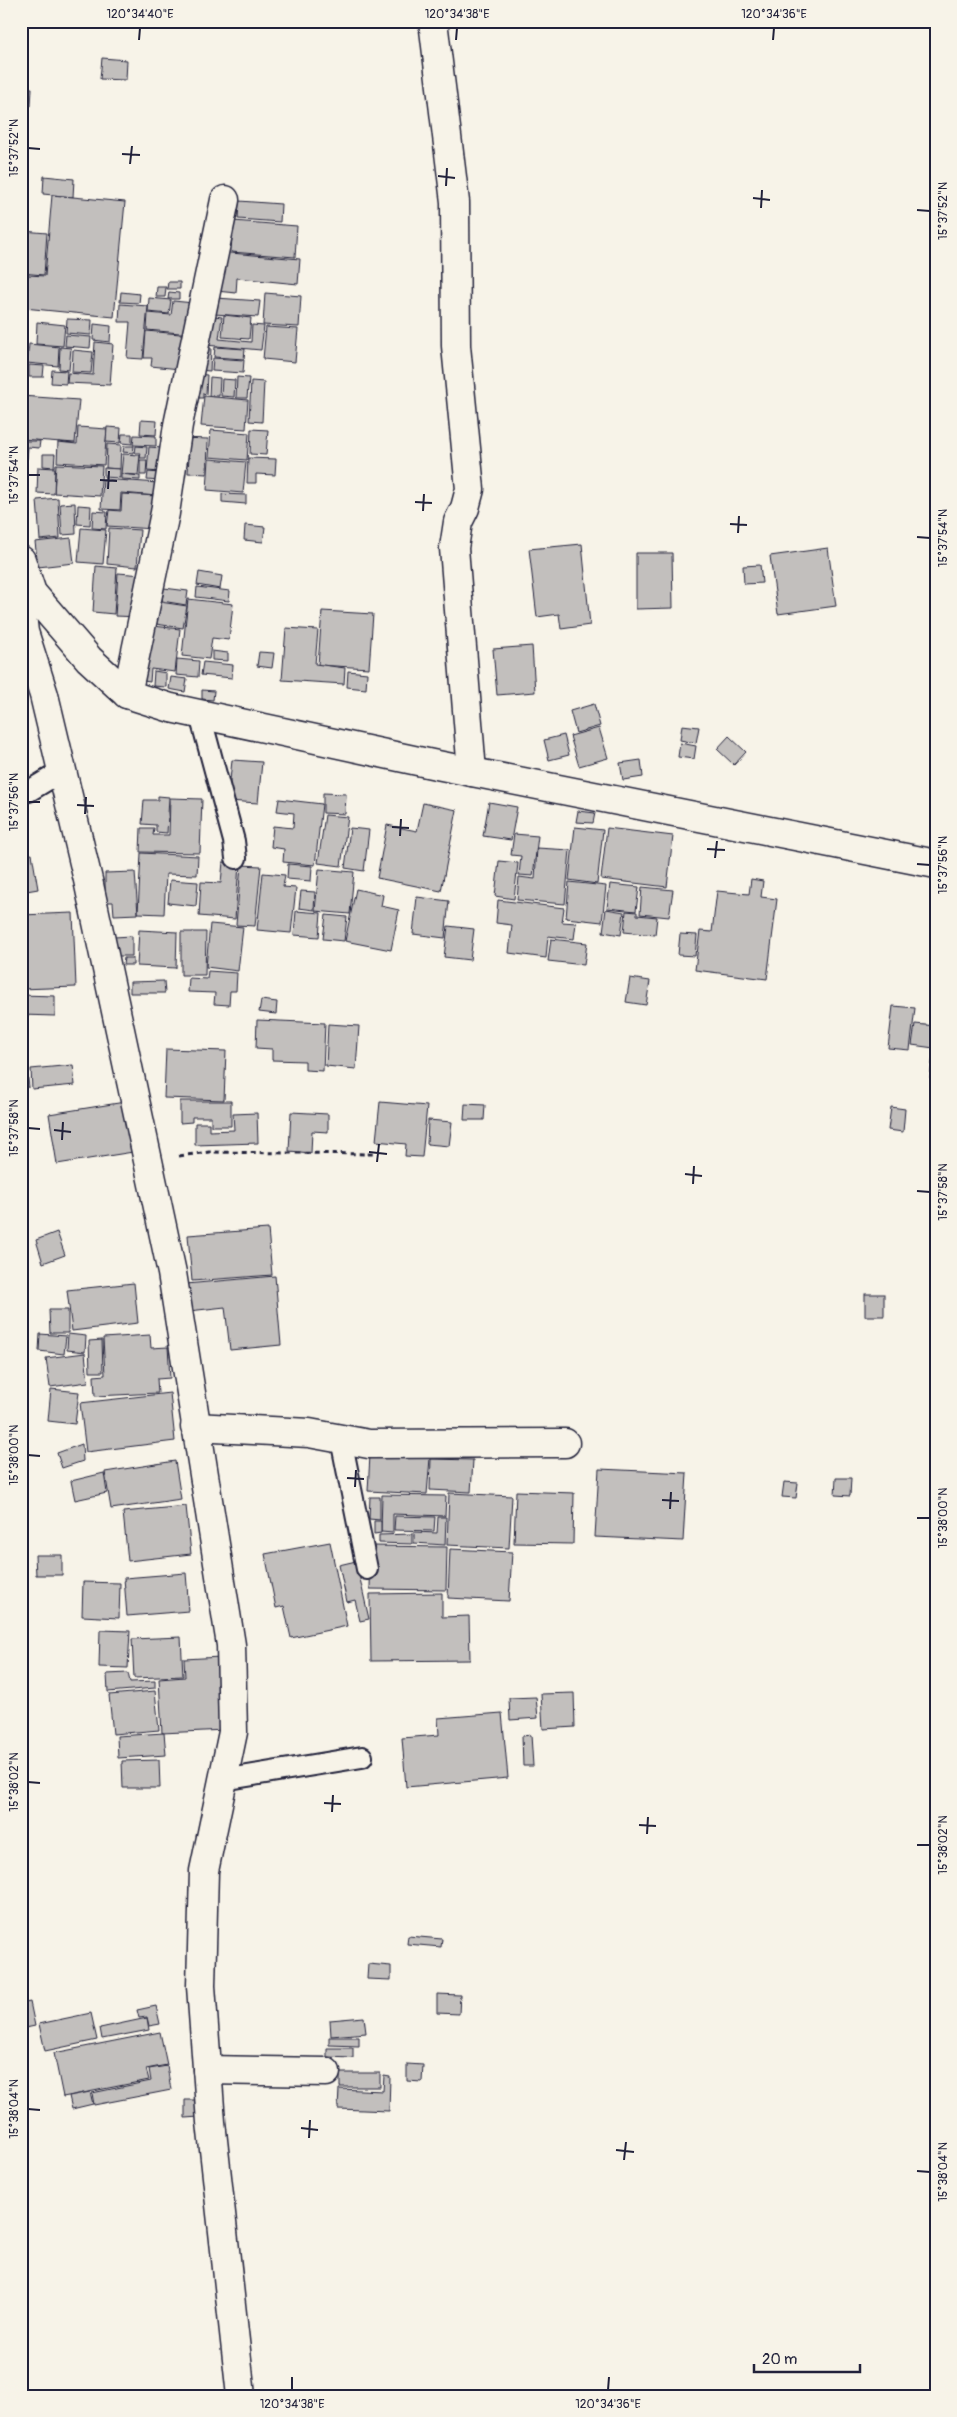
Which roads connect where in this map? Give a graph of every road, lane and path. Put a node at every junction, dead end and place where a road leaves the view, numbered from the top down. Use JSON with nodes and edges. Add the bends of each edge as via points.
{"nodes":[{"id":1,"x":432,"y":21,"type":"edge"},
{"id":2,"x":225,"y":200,"type":"dead end"},
{"id":3,"x":21,"y":560,"type":"edge"},
{"id":4,"x":32,"y":593,"type":"junction"},
{"id":5,"x":127,"y":694,"type":"junction"},
{"id":6,"x":200,"y":714,"type":"junction"},
{"id":7,"x":62,"y":771,"type":"junction"},
{"id":8,"x":472,"y":772,"type":"junction"},
{"id":9,"x":21,"y":792,"type":"edge"},
{"id":10,"x":236,"y":858,"type":"dead end"},
{"id":11,"x":936,"y":864,"type":"edge"},
{"id":12,"x":373,"y":1154,"type":"dead end"},
{"id":13,"x":147,"y":1159,"type":"junction"},
{"id":14,"x":195,"y":1427,"type":"junction"},
{"id":15,"x":341,"y":1439,"type":"junction"},
{"id":16,"x":565,"y":1443,"type":"dead end"},
{"id":17,"x":367,"y":1569,"type":"dead end"},
{"id":18,"x":362,"y":1757,"type":"dead end"},
{"id":19,"x":222,"y":1780,"type":"junction"},
{"id":20,"x":207,"y":2070,"type":"junction"},
{"id":21,"x":326,"y":2072,"type":"dead end"},
{"id":22,"x":241,"y":2396,"type":"edge"}],
"edges":[{"from":1,"to":8,"type":"street","via":[[455,202],[456,346],[470,489],[458,522],[454,548]]},
{"from":2,"to":5,"type":"street"},
{"from":3,"to":4,"type":"street"},
{"from":4,"to":5,"type":"street","via":[[89,659]]},
{"from":4,"to":7,"type":"street","via":[[22,615],[24,632],[44,695]]},
{"from":5,"to":6,"type":"street"},
{"from":6,"to":8,"type":"street"},
{"from":6,"to":10,"type":"lane"},
{"from":7,"to":9,"type":"lane","via":[[29,791]]},
{"from":7,"to":13,"type":"street"},
{"from":8,"to":11,"type":"street"},
{"from":12,"to":13,"type":"path","via":[[209,1152]]},
{"from":13,"to":14,"type":"street","via":[[172,1273]]},
{"from":14,"to":15,"type":"street","via":[[309,1433]]},
{"from":14,"to":19,"type":"street","via":[[231,1645],[233,1732]]},
{"from":15,"to":16,"type":"street","via":[[369,1444]]},
{"from":15,"to":17,"type":"lane"},
{"from":18,"to":19,"type":"lane"},
{"from":19,"to":20,"type":"street","via":[[204,1871],[201,1986]]},
{"from":20,"to":21,"type":"street"},
{"from":20,"to":22,"type":"street"}]}
